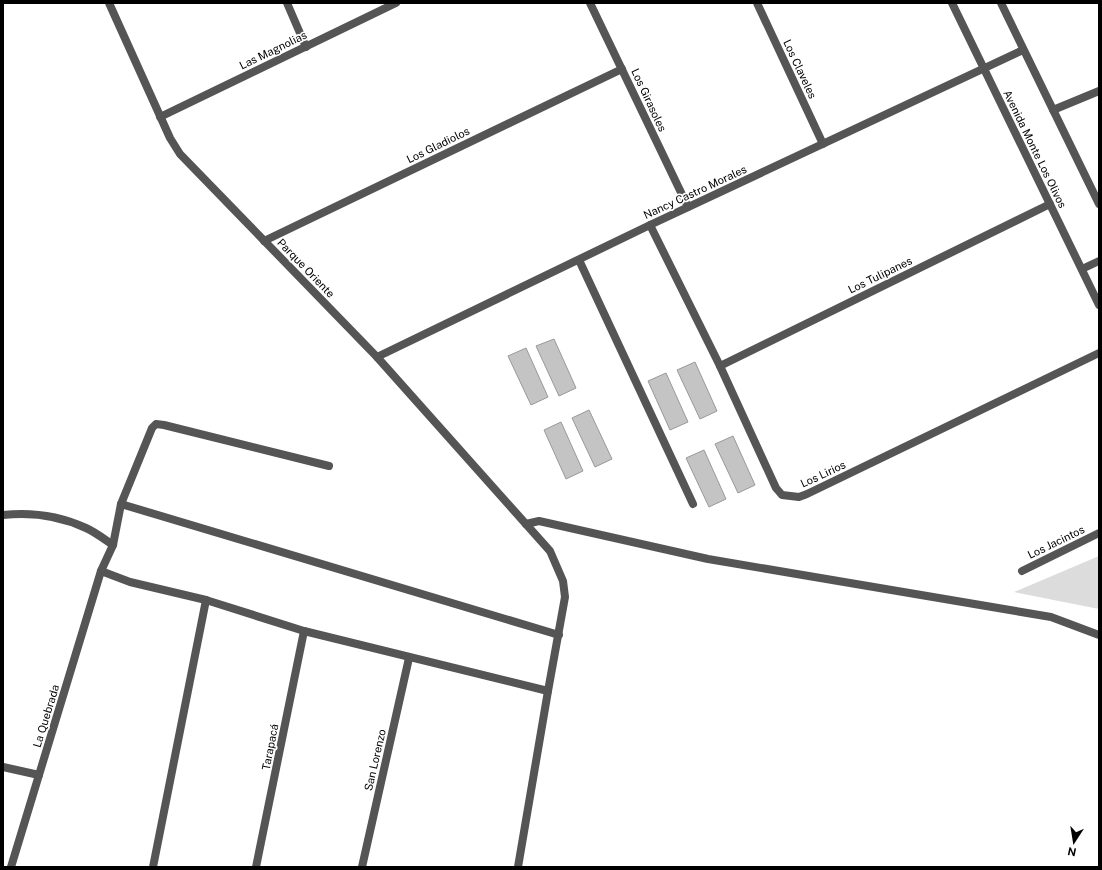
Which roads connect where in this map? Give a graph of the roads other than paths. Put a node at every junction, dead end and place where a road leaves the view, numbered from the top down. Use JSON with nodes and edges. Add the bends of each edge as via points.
{"nodes":[{"id":1,"x":109,"y":3,"type":"edge"},
{"id":2,"x":287,"y":3,"type":"edge"},
{"id":3,"x":396,"y":3,"type":"edge"},
{"id":4,"x":590,"y":3,"type":"edge"},
{"id":5,"x":757,"y":3,"type":"edge"},
{"id":6,"x":952,"y":3,"type":"edge"},
{"id":7,"x":1001,"y":3,"type":"edge"},
{"id":8,"x":306,"y":47,"type":"junction"},
{"id":9,"x":1024,"y":50,"type":"junction"},
{"id":10,"x":984,"y":68,"type":"junction"},
{"id":11,"x":622,"y":69,"type":"junction"},
{"id":12,"x":1099,"y":91,"type":"edge"},
{"id":13,"x":1053,"y":110,"type":"junction"},
{"id":14,"x":160,"y":117,"type":"junction"},
{"id":15,"x":823,"y":144,"type":"junction"},
{"id":16,"x":1050,"y":204,"type":"junction"},
{"id":17,"x":1099,"y":204,"type":"edge"},
{"id":18,"x":688,"y":207,"type":"junction"},
{"id":19,"x":650,"y":225,"type":"junction"},
{"id":20,"x":264,"y":241,"type":"junction"},
{"id":21,"x":578,"y":260,"type":"junction"},
{"id":22,"x":1099,"y":261,"type":"edge"},
{"id":23,"x":1082,"y":269,"type":"junction"},
{"id":24,"x":1099,"y":305,"type":"edge"},
{"id":25,"x":1099,"y":353,"type":"edge"},
{"id":26,"x":377,"y":357,"type":"junction"},
{"id":27,"x":720,"y":366,"type":"junction"},
{"id":28,"x":329,"y":466,"type":"dead end"},
{"id":29,"x":121,"y":504,"type":"junction"},
{"id":30,"x":693,"y":504,"type":"dead end"},
{"id":31,"x":3,"y":515,"type":"edge"},
{"id":32,"x":526,"y":524,"type":"junction"},
{"id":33,"x":1099,"y":533,"type":"edge"},
{"id":34,"x":113,"y":545,"type":"junction"},
{"id":35,"x":1022,"y":571,"type":"dead end"},
{"id":36,"x":101,"y":572,"type":"junction"},
{"id":37,"x":206,"y":600,"type":"junction"},
{"id":38,"x":304,"y":631,"type":"junction"},
{"id":39,"x":559,"y":635,"type":"junction"},
{"id":40,"x":1099,"y":635,"type":"edge"},
{"id":41,"x":409,"y":658,"type":"junction"},
{"id":42,"x":548,"y":690,"type":"junction"},
{"id":43,"x":3,"y":767,"type":"edge"},
{"id":44,"x":39,"y":776,"type":"junction"},
{"id":45,"x":11,"y":867,"type":"edge"},
{"id":46,"x":153,"y":867,"type":"edge"},
{"id":47,"x":256,"y":867,"type":"edge"},
{"id":48,"x":362,"y":867,"type":"edge"},
{"id":49,"x":518,"y":867,"type":"edge"}],
"edges":[{"from":1,"to":14,"type":"street","name":"Parque Oriente"},
{"from":2,"to":8,"type":"street"},
{"from":3,"to":8,"type":"street","name":"Las Magnolias"},
{"from":4,"to":11,"type":"street","name":"Los Girasoles"},
{"from":5,"to":15,"type":"street","name":"Los Claveles"},
{"from":6,"to":10,"type":"street","name":"Avenida Monte Los Olivos"},
{"from":7,"to":9,"type":"street"},
{"from":8,"to":14,"type":"street","name":"Las Magnolias"},
{"from":9,"to":10,"type":"street","name":"Nancy Castro Morales"},
{"from":9,"to":13,"type":"street"},
{"from":10,"to":15,"type":"street","name":"Nancy Castro Morales"},
{"from":10,"to":16,"type":"street","name":"Avenida Monte Los Olivos"},
{"from":11,"to":18,"type":"street","name":"Los Girasoles"},
{"from":11,"to":20,"type":"street","name":"Los Gladiolos"},
{"from":12,"to":13,"type":"street"},
{"from":13,"to":17,"type":"street"},
{"from":14,"to":20,"type":"street","name":"Parque Oriente","via":[[180,154]]},
{"from":15,"to":18,"type":"street","name":"Nancy Castro Morales"},
{"from":16,"to":23,"type":"street","name":"Avenida Monte Los Olivos"},
{"from":16,"to":27,"type":"street","name":"Los Tulipanes"},
{"from":18,"to":19,"type":"street","name":"Nancy Castro Morales"},
{"from":19,"to":21,"type":"street","name":"Nancy Castro Morales"},
{"from":19,"to":27,"type":"street","name":"Los Lirios"},
{"from":20,"to":26,"type":"street","name":"Parque Oriente"},
{"from":21,"to":26,"type":"street","name":"Nancy Castro Morales"},
{"from":21,"to":30,"type":"street"},
{"from":22,"to":23,"type":"street"},
{"from":23,"to":24,"type":"street","name":"Avenida Monte Los Olivos"},
{"from":25,"to":27,"type":"street","name":"Los Lirios","via":[[799,497],[782,495],[776,488]]},
{"from":26,"to":32,"type":"street","name":"Parque Oriente"},
{"from":28,"to":29,"type":"street","name":"La Quebrada","via":[[156,424],[152,428]]},
{"from":29,"to":34,"type":"street","name":"La Quebrada"},
{"from":29,"to":39,"type":"street"},
{"from":31,"to":34,"type":"street","via":[[27,513],[58,518],[87,528]]},
{"from":32,"to":39,"type":"street","name":"Parque Oriente","via":[[550,552],[563,581],[565,597]]},
{"from":32,"to":40,"type":"street","via":[[539,521],[708,559],[1051,617]]},
{"from":33,"to":35,"type":"street","name":"Los Jacintos"},
{"from":34,"to":36,"type":"street","name":"La Quebrada"},
{"from":36,"to":37,"type":"street","via":[[130,582]]},
{"from":36,"to":44,"type":"street","name":"La Quebrada"},
{"from":37,"to":38,"type":"street"},
{"from":37,"to":46,"type":"street"},
{"from":38,"to":41,"type":"street"},
{"from":38,"to":47,"type":"street","name":"Tarapacá"},
{"from":39,"to":42,"type":"street","name":"Parque Oriente"},
{"from":41,"to":42,"type":"street"},
{"from":41,"to":48,"type":"street","name":"San Lorenzo"},
{"from":42,"to":49,"type":"street","name":"Parque Oriente"},
{"from":43,"to":44,"type":"street"},
{"from":44,"to":45,"type":"street","name":"La Quebrada"}]}
